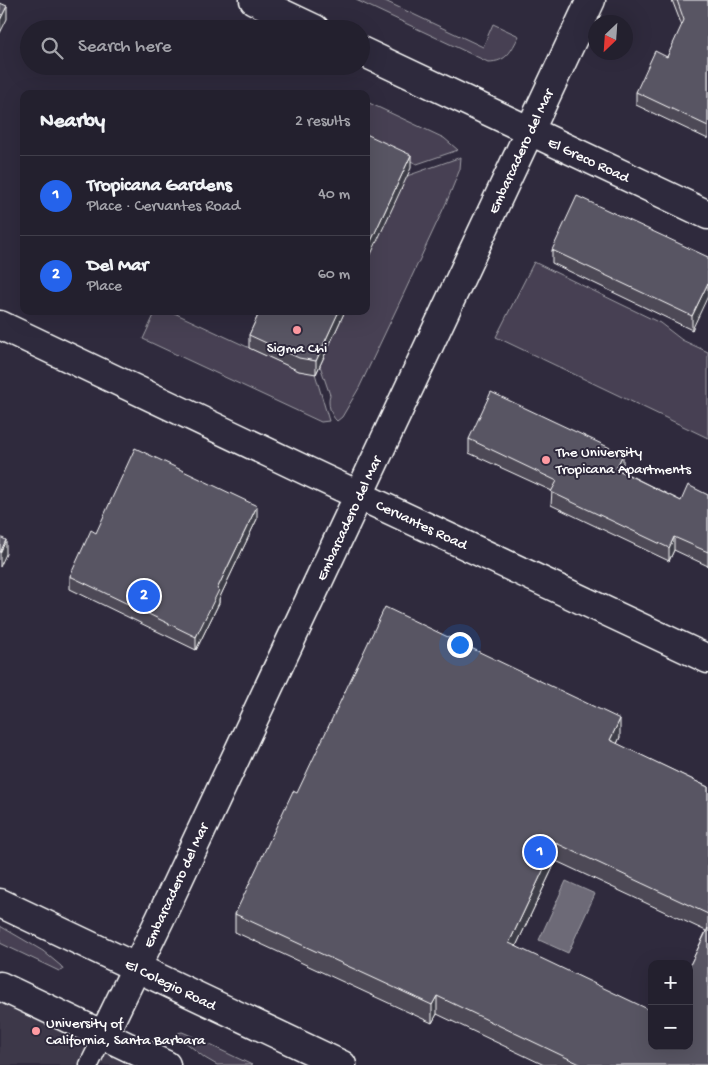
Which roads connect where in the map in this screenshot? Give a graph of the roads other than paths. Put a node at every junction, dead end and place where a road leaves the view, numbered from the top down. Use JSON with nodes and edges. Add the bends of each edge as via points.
{"nodes":[{"id":1,"x":254,"y":0,"type":"edge"},
{"id":2,"x":591,"y":0,"type":"edge"},
{"id":3,"x":296,"y":20,"type":"edge"},
{"id":4,"x":370,"y":55,"type":"edge"},
{"id":5,"x":530,"y":131,"type":"junction"},
{"id":6,"x":708,"y":215,"type":"edge"},
{"id":7,"x":0,"y":325,"type":"edge"},
{"id":8,"x":359,"y":494,"type":"junction"},
{"id":9,"x":708,"y":659,"type":"edge"},
{"id":10,"x":0,"y":903,"type":"edge"},
{"id":11,"x":137,"y":967,"type":"junction"},
{"id":12,"x":0,"y":986,"type":"edge"},
{"id":13,"x":103,"y":1036,"type":"junction"},
{"id":14,"x":89,"y":1065,"type":"edge"},
{"id":15,"x":166,"y":1065,"type":"edge"},
{"id":16,"x":342,"y":1065,"type":"edge"}],
"edges":[{"from":1,"to":3,"type":"street"},
{"from":2,"to":5,"type":"street","name":"Embarcadero del Mar"},
{"from":4,"to":5,"type":"street","name":"El Greco Road"},
{"from":5,"to":6,"type":"street","name":"El Greco Road"},
{"from":5,"to":8,"type":"street","name":"Embarcadero del Mar"},
{"from":7,"to":8,"type":"street","name":"Cervantes Road"},
{"from":8,"to":9,"type":"street","name":"Cervantes Road"},
{"from":8,"to":11,"type":"street","name":"Embarcadero del Mar"},
{"from":10,"to":11,"type":"street","name":"El Colegio Road"},
{"from":11,"to":13,"type":"street","name":"Embarcadero del Mar"},
{"from":11,"to":16,"type":"street","name":"El Colegio Road"},
{"from":12,"to":13,"type":"street"},
{"from":13,"to":14,"type":"lane"},
{"from":13,"to":15,"type":"street"}]}
